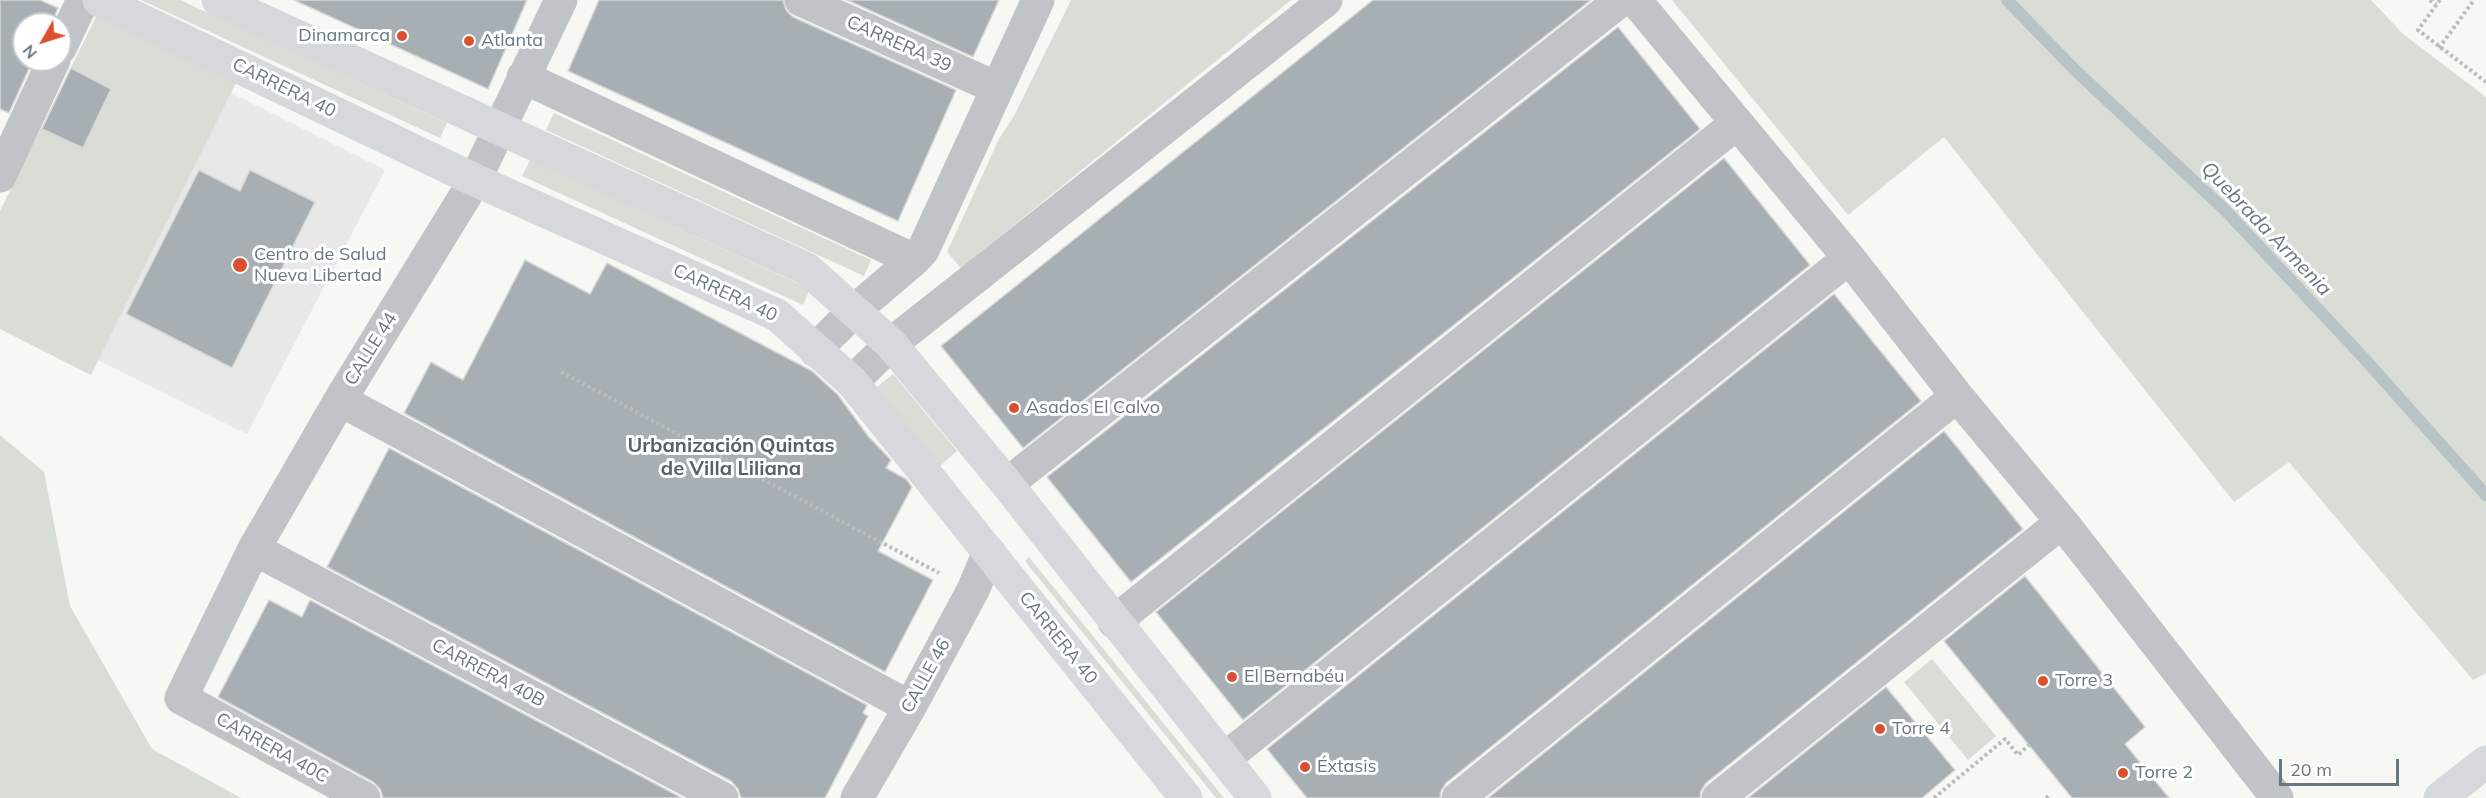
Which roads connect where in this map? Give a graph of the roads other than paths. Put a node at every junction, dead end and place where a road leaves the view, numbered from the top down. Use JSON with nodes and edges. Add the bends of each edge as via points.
{"nodes":[{"id":1,"x":83,"y":0,"type":"edge"},
{"id":2,"x":99,"y":0,"type":"edge"},
{"id":3,"x":218,"y":0,"type":"edge"},
{"id":4,"x":561,"y":0,"type":"edge"},
{"id":5,"x":801,"y":0,"type":"edge"},
{"id":6,"x":1038,"y":0,"type":"edge"},
{"id":7,"x":1326,"y":0,"type":"edge"},
{"id":8,"x":1621,"y":0,"type":"edge"},
{"id":9,"x":1635,"y":0,"type":"edge"},
{"id":10,"x":72,"y":23,"type":"edge"},
{"id":11,"x":48,"y":72,"type":"edge"},
{"id":12,"x":523,"y":77,"type":"junction"},
{"id":13,"x":997,"y":88,"type":"junction"},
{"id":14,"x":1737,"y":123,"type":"junction"},
{"id":15,"x":499,"y":130,"type":"junction"},
{"id":16,"x":2,"y":168,"type":"edge"},
{"id":17,"x":475,"y":180,"type":"junction"},
{"id":18,"x":1849,"y":258,"type":"junction"},
{"id":19,"x":914,"y":260,"type":"junction"},
{"id":20,"x":855,"y":310,"type":"junction"},
{"id":21,"x":891,"y":344,"type":"junction"},
{"id":22,"x":815,"y":350,"type":"junction"},
{"id":23,"x":852,"y":382,"type":"junction"},
{"id":24,"x":1957,"y":396,"type":"junction"},
{"id":25,"x":340,"y":400,"type":"junction"},
{"id":26,"x":1007,"y":484,"type":"junction"},
{"id":27,"x":2062,"y":522,"type":"junction"},
{"id":28,"x":254,"y":549,"type":"junction"},
{"id":29,"x":989,"y":552,"type":"junction"},
{"id":30,"x":1114,"y":621,"type":"junction"},
{"id":31,"x":181,"y":698,"type":"joint"},
{"id":32,"x":910,"y":707,"type":"junction"},
{"id":33,"x":1224,"y":759,"type":"junction"},
{"id":34,"x":2486,"y":762,"type":"edge"},
{"id":35,"x":364,"y":798,"type":"edge"},
{"id":36,"x":722,"y":798,"type":"edge"},
{"id":37,"x":857,"y":798,"type":"edge"},
{"id":38,"x":1186,"y":798,"type":"edge"},
{"id":39,"x":1255,"y":798,"type":"edge"},
{"id":40,"x":1458,"y":798,"type":"edge"},
{"id":41,"x":1718,"y":798,"type":"edge"},
{"id":42,"x":2277,"y":798,"type":"edge"},
{"id":43,"x":2440,"y":798,"type":"edge"}],
"edges":[{"from":1,"to":10,"type":"street"},
{"from":2,"to":17,"type":"street","name":"CARRERA 40"},
{"from":3,"to":15,"type":"street"},
{"from":4,"to":12,"type":"street","name":"CALLE 44"},
{"from":5,"to":13,"type":"street","name":"CARRERA 39"},
{"from":6,"to":13,"type":"street"},
{"from":7,"to":21,"type":"street"},
{"from":8,"to":26,"type":"street"},
{"from":9,"to":14,"type":"street"},
{"from":11,"to":16,"type":"street"},
{"from":12,"to":15,"type":"street","name":"CALLE 44"},
{"from":12,"to":19,"type":"street"},
{"from":13,"to":19,"type":"street"},
{"from":14,"to":18,"type":"street"},
{"from":14,"to":30,"type":"street"},
{"from":15,"to":17,"type":"street","name":"CALLE 44"},
{"from":15,"to":20,"type":"street","via":[[807,269]]},
{"from":17,"to":22,"type":"street","name":"CARRERA 40","via":[[777,315]]},
{"from":17,"to":25,"type":"street","name":"CALLE 44"},
{"from":18,"to":24,"type":"street"},
{"from":18,"to":33,"type":"street"},
{"from":19,"to":20,"type":"street"},
{"from":20,"to":21,"type":"street"},
{"from":20,"to":22,"type":"street"},
{"from":21,"to":23,"type":"street"},
{"from":21,"to":26,"type":"street"},
{"from":22,"to":23,"type":"street","name":"CARRERA 40"},
{"from":23,"to":29,"type":"street","name":"CARRERA 40"},
{"from":24,"to":27,"type":"street"},
{"from":24,"to":40,"type":"street"},
{"from":25,"to":28,"type":"street","name":"CALLE 44"},
{"from":25,"to":32,"type":"street"},
{"from":26,"to":30,"type":"street"},
{"from":27,"to":41,"type":"street"},
{"from":27,"to":42,"type":"street"},
{"from":28,"to":31,"type":"street","name":"CALLE 44"},
{"from":28,"to":36,"type":"street","name":"CARRERA 40B"},
{"from":29,"to":32,"type":"street","name":"CALLE 46","via":[[973,590]]},
{"from":29,"to":38,"type":"street","name":"CARRERA 40"},
{"from":30,"to":33,"type":"street"},
{"from":31,"to":35,"type":"street","name":"CARRERA 40C"},
{"from":32,"to":37,"type":"street","name":"CALLE 46"},
{"from":33,"to":39,"type":"street"},
{"from":34,"to":43,"type":"street"}]}
